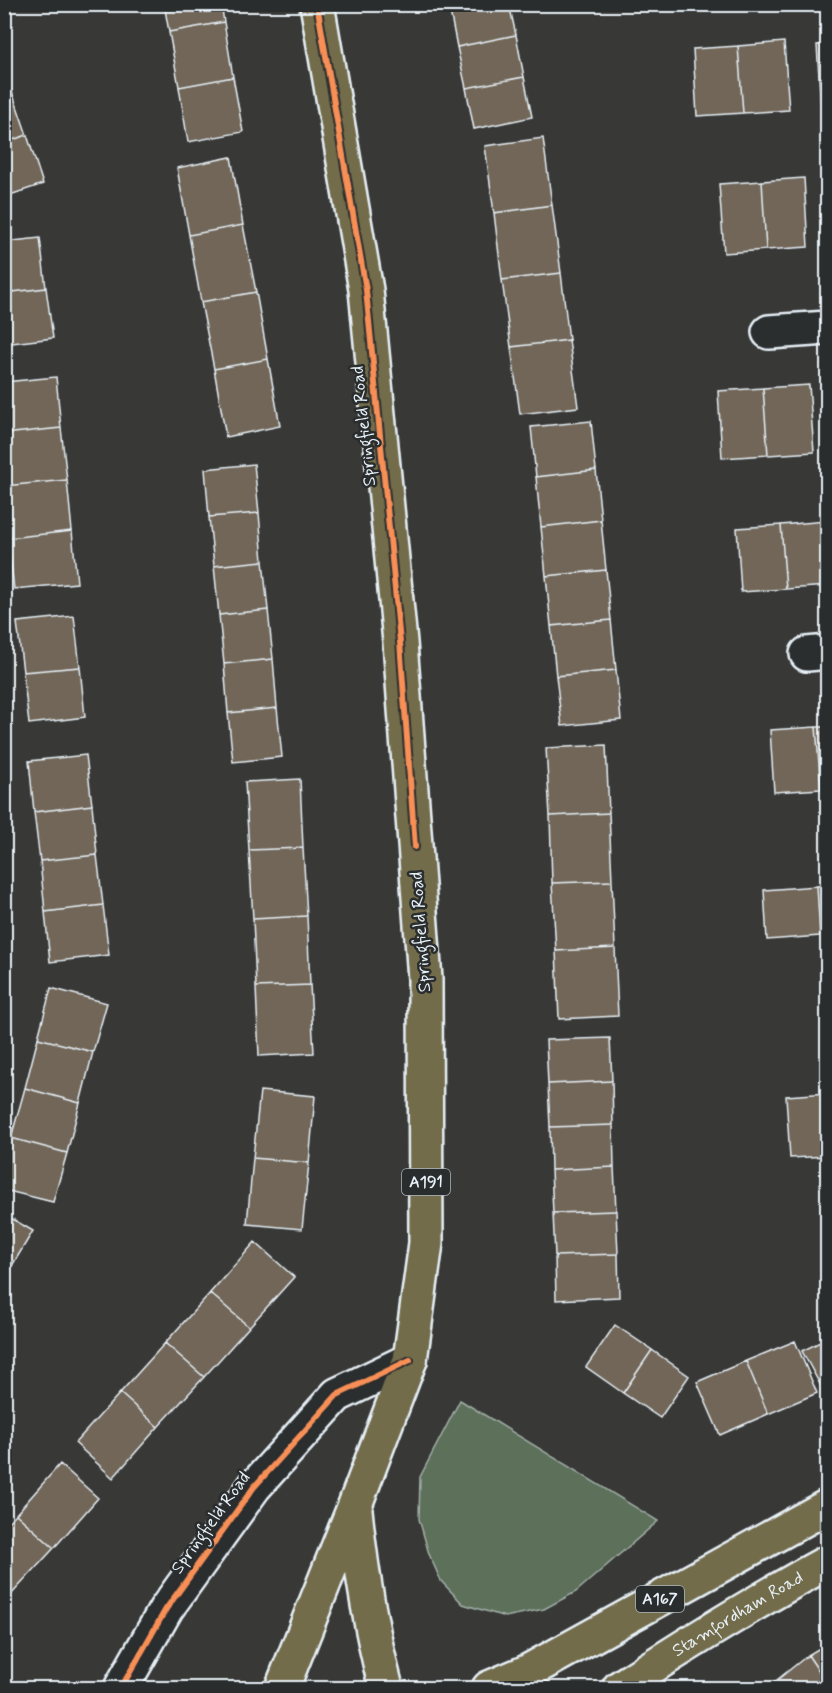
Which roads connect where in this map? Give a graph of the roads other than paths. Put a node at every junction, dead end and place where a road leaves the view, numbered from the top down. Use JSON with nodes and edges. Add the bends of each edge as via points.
{"nodes":[{"id":1,"x":317,"y":4,"type":"edge"},
{"id":2,"x":828,"y":328,"type":"edge"},
{"id":3,"x":770,"y":332,"type":"dead end"},
{"id":4,"x":410,"y":1360,"type":"junction"},
{"id":5,"x":355,"y":1505,"type":"junction"},
{"id":6,"x":828,"y":1506,"type":"edge"},
{"id":7,"x":828,"y":1562,"type":"edge"},
{"id":8,"x":121,"y":1689,"type":"edge"},
{"id":9,"x":282,"y":1689,"type":"edge"},
{"id":10,"x":386,"y":1689,"type":"edge"},
{"id":11,"x":489,"y":1689,"type":"edge"},
{"id":12,"x":619,"y":1689,"type":"edge"}],
"edges":[{"from":1,"to":4,"type":"main road","name":"Springfield Road","number":"A191","via":[[366,290],[400,642],[425,979],[426,1243]]},
{"from":2,"to":3,"type":"street"},
{"from":4,"to":5,"type":"main road","name":"Springfield Road","number":"A191"},
{"from":4,"to":8,"type":"street","name":"Springfield Road","via":[[337,1395],[254,1487],[166,1609]]},
{"from":5,"to":9,"type":"main road","name":"Springfield Road","number":"A191"},
{"from":5,"to":10,"type":"main road","name":"Springfield Road","number":"A191","via":[[361,1568]]},
{"from":6,"to":11,"type":"main road","number":"A167","via":[[527,1672]]},
{"from":7,"to":12,"type":"main road","name":"Stamfordham Road"}]}
